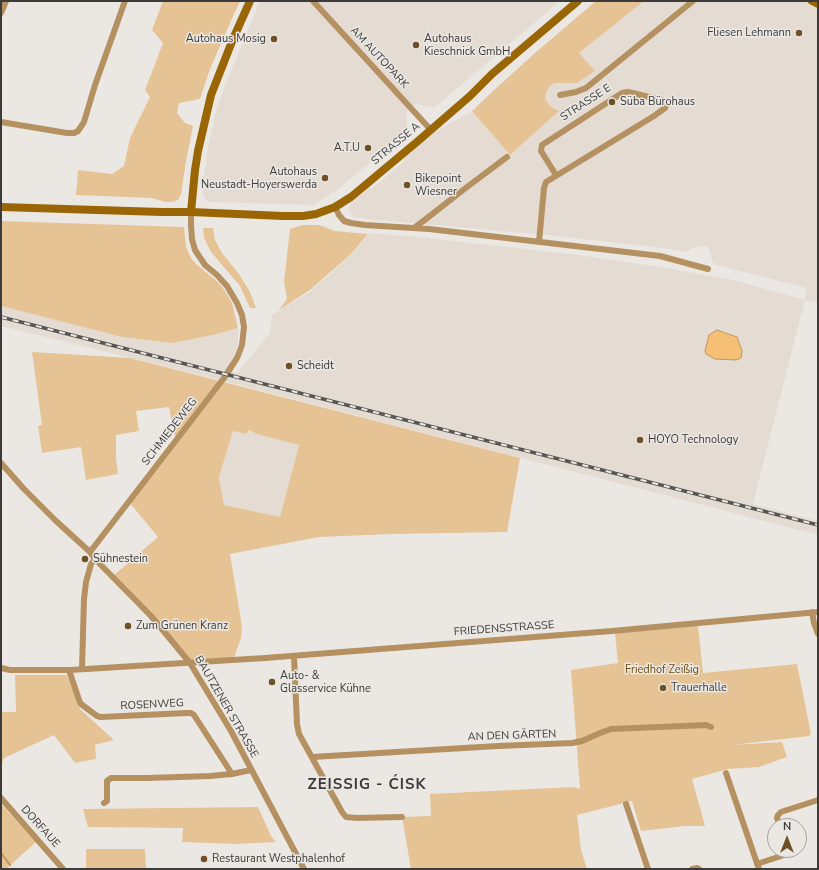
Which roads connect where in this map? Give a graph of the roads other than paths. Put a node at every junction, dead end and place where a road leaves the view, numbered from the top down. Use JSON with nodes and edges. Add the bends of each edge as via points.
{"nodes":[{"id":1,"x":6,"y":1,"type":"edge"},
{"id":2,"x":126,"y":1,"type":"edge"},
{"id":3,"x":250,"y":1,"type":"edge"},
{"id":4,"x":313,"y":1,"type":"edge"},
{"id":5,"x":578,"y":1,"type":"edge"},
{"id":6,"x":693,"y":1,"type":"edge"},
{"id":7,"x":812,"y":1,"type":"edge"},
{"id":8,"x":818,"y":4,"type":"edge"},
{"id":9,"x":1,"y":13,"type":"edge"},
{"id":10,"x":560,"y":95,"type":"dead end"},
{"id":11,"x":1,"y":122,"type":"edge"},
{"id":12,"x":430,"y":130,"type":"junction"},
{"id":13,"x":507,"y":157,"type":"dead end"},
{"id":14,"x":556,"y":175,"type":"junction"},
{"id":15,"x":1,"y":207,"type":"edge"},
{"id":16,"x":335,"y":207,"type":"junction"},
{"id":17,"x":191,"y":212,"type":"junction"},
{"id":18,"x":414,"y":228,"type":"junction"},
{"id":19,"x":539,"y":242,"type":"junction"},
{"id":20,"x":708,"y":269,"type":"dead end"},
{"id":21,"x":1,"y":463,"type":"edge"},
{"id":22,"x":90,"y":552,"type":"junction"},
{"id":23,"x":96,"y":559,"type":"junction"},
{"id":24,"x":815,"y":612,"type":"edge"},
{"id":25,"x":818,"y":634,"type":"edge"},
{"id":26,"x":294,"y":656,"type":"junction"},
{"id":27,"x":190,"y":663,"type":"junction"},
{"id":28,"x":1,"y":668,"type":"edge"},
{"id":29,"x":82,"y":669,"type":"junction"},
{"id":30,"x":70,"y":670,"type":"junction"},
{"id":31,"x":711,"y":727,"type":"dead end"},
{"id":32,"x":312,"y":757,"type":"junction"},
{"id":33,"x":251,"y":770,"type":"junction"},
{"id":34,"x":726,"y":773,"type":"dead end"},
{"id":35,"x":232,"y":774,"type":"junction"},
{"id":36,"x":1,"y":798,"type":"edge"},
{"id":37,"x":818,"y":800,"type":"edge"},
{"id":38,"x":104,"y":803,"type":"dead end"},
{"id":39,"x":626,"y":804,"type":"dead end"},
{"id":40,"x":402,"y":817,"type":"dead end"},
{"id":41,"x":778,"y":818,"type":"edge"},
{"id":42,"x":779,"y":858,"type":"edge"},
{"id":43,"x":758,"y":867,"type":"edge"},
{"id":44,"x":63,"y":869,"type":"edge"},
{"id":45,"x":304,"y":869,"type":"edge"},
{"id":46,"x":648,"y":869,"type":"edge"},
{"id":47,"x":692,"y":869,"type":"edge"},
{"id":48,"x":699,"y":869,"type":"edge"}],
"edges":[{"from":1,"to":9,"type":"street"},
{"from":2,"to":11,"type":"street","via":[[84,122],[78,131],[67,133]]},
{"from":3,"to":17,"type":"street","via":[[232,39],[211,95],[198,151]]},
{"from":4,"to":12,"type":"street","name":"AM AUTOPARK"},
{"from":5,"to":12,"type":"street","name":"STRASSE A"},
{"from":6,"to":10,"type":"street","name":"STRASSE E","via":[[586,88]]},
{"from":7,"to":8,"type":"street"},
{"from":12,"to":16,"type":"street","name":"STRASSE A","via":[[351,197]]},
{"from":13,"to":18,"type":"street"},
{"from":14,"to":14,"type":"street","name":"STRASSE E","via":[[654,116],[665,108],[666,104],[662,100],[628,92],[622,93],[542,145],[541,152]]},
{"from":14,"to":19,"type":"street","name":"STRASSE E","via":[[546,182],[544,188]]},
{"from":15,"to":17,"type":"street","name":"STRASSE A"},
{"from":16,"to":17,"type":"street","name":"STRASSE A","via":[[303,216]]},
{"from":16,"to":18,"type":"street","via":[[344,221],[351,223]]},
{"from":17,"to":22,"type":"street","name":"SCHMIEDEWEG","via":[[195,250],[227,286],[242,315],[242,345],[230,371]]},
{"from":18,"to":19,"type":"street"},
{"from":19,"to":20,"type":"street","via":[[660,256]]},
{"from":21,"to":22,"type":"street","name":"BAUTZENER STRASSE","via":[[39,504]]},
{"from":22,"to":23,"type":"street","name":"BAUTZENER STRASSE"},
{"from":23,"to":27,"type":"street","name":"BAUTZENER STRASSE","via":[[151,616]]},
{"from":23,"to":29,"type":"street","via":[[91,564],[85,587]]},
{"from":24,"to":25,"type":"street","via":[[814,623]]},
{"from":24,"to":26,"type":"street","name":"FRIEDENSSTRASSE"},
{"from":26,"to":27,"type":"street","name":"FRIEDENSSTRASSE"},
{"from":26,"to":32,"type":"street","via":[[297,724],[299,734]]},
{"from":27,"to":29,"type":"street"},
{"from":27,"to":33,"type":"street","name":"BAUTZENER STRASSE"},
{"from":28,"to":30,"type":"street"},
{"from":29,"to":30,"type":"street"},
{"from":30,"to":35,"type":"street","name":"ROSENWEG","via":[[81,704],[97,716],[191,713]]},
{"from":31,"to":32,"type":"street","name":"AN DEN GÄRTEN","via":[[706,725],[611,729],[572,743]]},
{"from":32,"to":40,"type":"street","via":[[346,817]]},
{"from":33,"to":35,"type":"street","name":"BAUTZENER STRASSE"},
{"from":33,"to":45,"type":"street","name":"BAUTZENER STRASSE"},
{"from":34,"to":43,"type":"street"},
{"from":35,"to":38,"type":"street","name":"BAUTZENER STRASSE","via":[[111,778],[107,781],[107,801]]},
{"from":36,"to":44,"type":"street","name":"DORFAUE"},
{"from":37,"to":41,"type":"street","via":[[780,812]]},
{"from":39,"to":46,"type":"street"},
{"from":42,"to":43,"type":"street"},
{"from":47,"to":48,"type":"street"}]}
